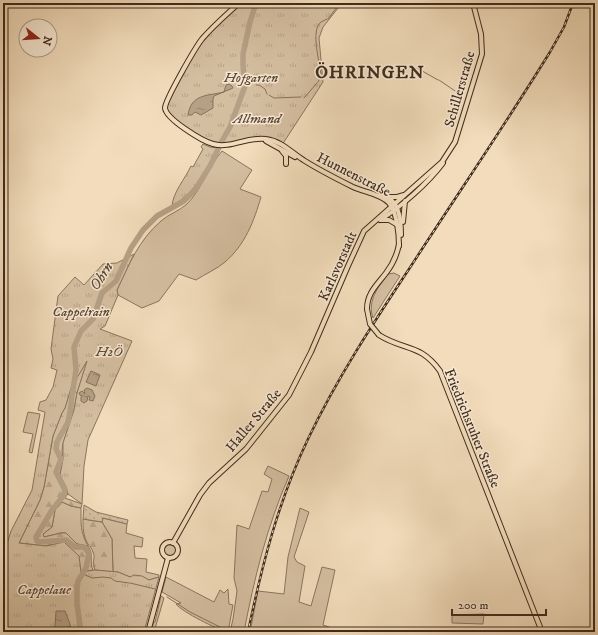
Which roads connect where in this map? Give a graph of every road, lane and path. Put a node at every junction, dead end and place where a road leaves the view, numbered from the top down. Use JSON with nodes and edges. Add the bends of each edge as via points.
{"nodes":[{"id":1,"x":238,"y":3,"type":"edge"},
{"id":2,"x":473,"y":3,"type":"edge"},
{"id":3,"x":260,"y":138,"type":"junction"},
{"id":4,"x":276,"y":146,"type":"junction"},
{"id":5,"x":446,"y":156,"type":"junction"},
{"id":6,"x":305,"y":161,"type":"junction"},
{"id":7,"x":286,"y":164,"type":"dead end"},
{"id":8,"x":375,"y":195,"type":"junction"},
{"id":9,"x":406,"y":195,"type":"junction"},
{"id":10,"x":385,"y":196,"type":"junction"},
{"id":11,"x":405,"y":201,"type":"junction"},
{"id":12,"x":394,"y":207,"type":"junction"},
{"id":13,"x":378,"y":220,"type":"junction"},
{"id":14,"x":397,"y":225,"type":"junction"},
{"id":15,"x":401,"y":238,"type":"junction"},
{"id":16,"x":399,"y":246,"type":"junction"},
{"id":17,"x":324,"y":322,"type":"joint"},
{"id":18,"x":173,"y":543,"type":"junction"},
{"id":19,"x":168,"y":558,"type":"junction"},
{"id":20,"x":148,"y":632,"type":"edge"},
{"id":21,"x":542,"y":632,"type":"edge"}],
"edges":[{"from":1,"to":3,"type":"main road","name":"Hunnenstraße","via":[[197,46],[165,107],[166,112],[202,140],[223,145]]},
{"from":2,"to":5,"type":"main road","name":"Schillerstraße","via":[[481,34],[482,54],[455,142]]},
{"from":3,"to":4,"type":"main road","name":"Hunnenstraße"},
{"from":3,"to":6,"type":"main road","name":"Hunnenstraße","via":[[276,142]]},
{"from":4,"to":6,"type":"main road","name":"Hunnenstraße"},
{"from":4,"to":7,"type":"main road","via":[[284,154]]},
{"from":5,"to":9,"type":"main road","name":"Schillerstraße"},
{"from":5,"to":11,"type":"main road","name":"Schillerstraße","via":[[436,173]]},
{"from":6,"to":8,"type":"main road","name":"Hunnenstraße"},
{"from":8,"to":10,"type":"main road"},
{"from":8,"to":12,"type":"main road","name":"Hunnenstraße"},
{"from":9,"to":10,"type":"main road"},
{"from":9,"to":12,"type":"main road","name":"Schillerstraße"},
{"from":10,"to":12,"type":"main road"},
{"from":11,"to":12,"type":"main road","name":"Schillerstraße"},
{"from":11,"to":15,"type":"main road"},
{"from":12,"to":13,"type":"main road","name":"Karlsvorstadt"},
{"from":12,"to":14,"type":"main road","name":"Friedrichsruher Straße"},
{"from":12,"to":15,"type":"main road","name":"Friedrichsruher Straße","via":[[401,223]]},
{"from":13,"to":14,"type":"main road","via":[[393,220]]},
{"from":13,"to":17,"type":"main road","name":"Karlsvorstadt","via":[[364,231],[360,238]]},
{"from":14,"to":16,"type":"main road","name":"Friedrichsruher Straße"},
{"from":15,"to":16,"type":"main road","name":"Friedrichsruher Straße"},
{"from":16,"to":21,"type":"main road","name":"Friedrichsruher Straße","bridge":true,"via":[[390,267],[370,293],[366,309],[370,324],[379,335],[419,351],[434,362],[440,371]]},
{"from":17,"to":18,"type":"main road","name":"Haller Straße","via":[[286,400],[246,449],[209,483]]},
{"from":18,"to":19,"type":"main road","via":[[178,548],[178,553],[175,557]]},
{"from":18,"to":19,"type":"main road","via":[[167,543],[162,548],[163,555]]},
{"from":19,"to":20,"type":"main road"}]}
